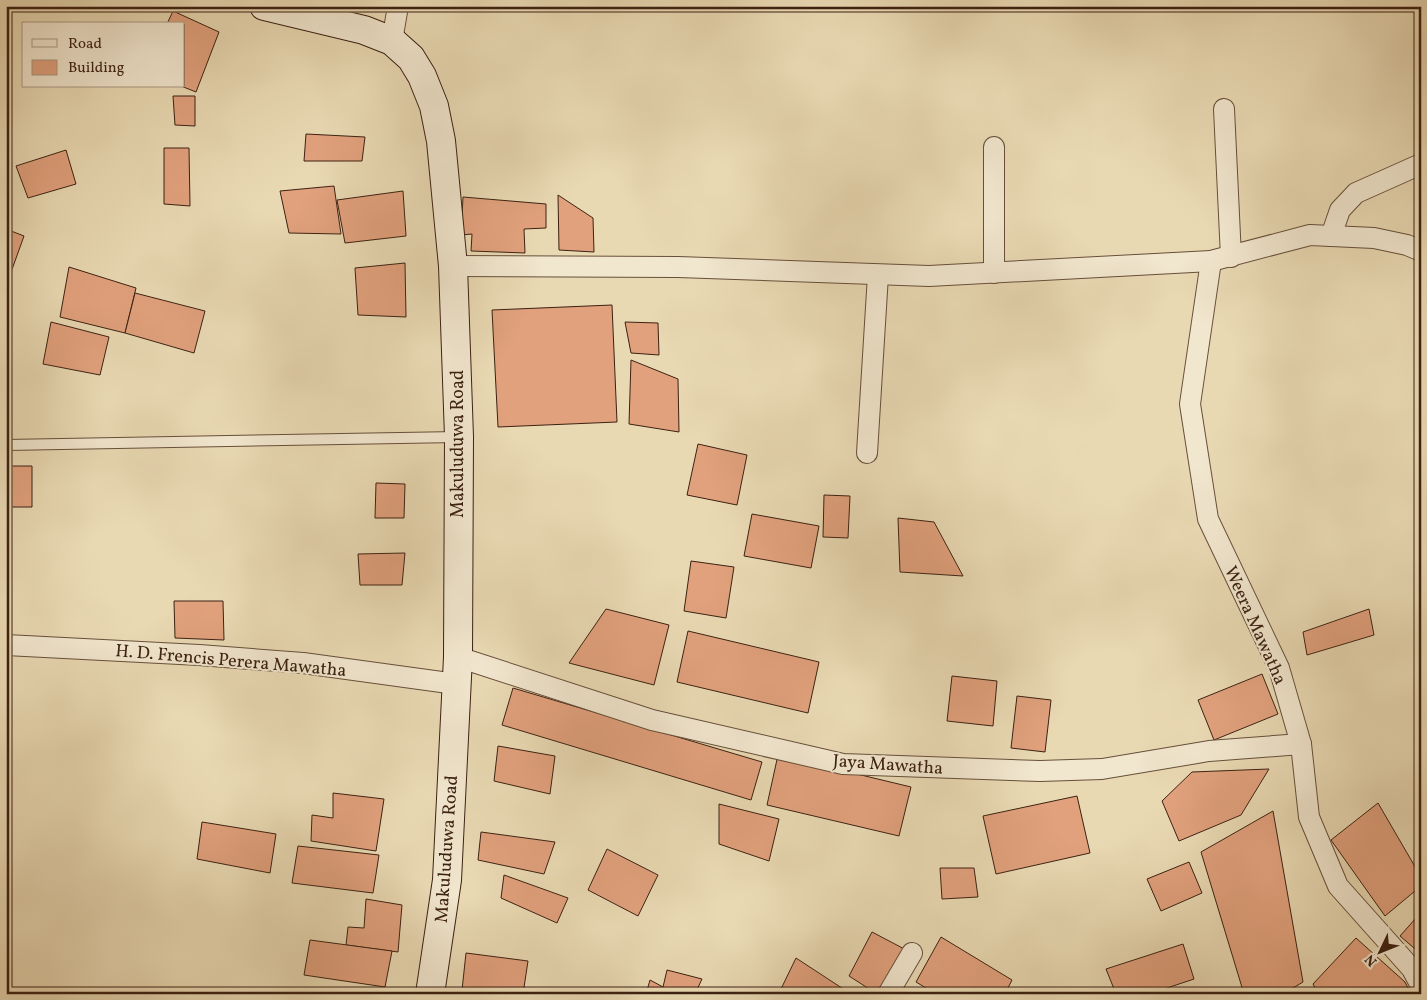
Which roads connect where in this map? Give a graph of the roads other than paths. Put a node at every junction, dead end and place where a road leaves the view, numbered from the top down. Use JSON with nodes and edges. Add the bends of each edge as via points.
{"nodes":[{"id":1,"x":264,"y":6,"type":"edge"},
{"id":2,"x":398,"y":6,"type":"edge"},
{"id":3,"x":392,"y":41,"type":"junction"},
{"id":4,"x":1224,"y":108,"type":"dead end"},
{"id":5,"x":994,"y":147,"type":"dead end"},
{"id":6,"x":1421,"y":164,"type":"edge"},
{"id":7,"x":1331,"y":236,"type":"junction"},
{"id":8,"x":1421,"y":251,"type":"edge"},
{"id":9,"x":1231,"y":257,"type":"junction"},
{"id":10,"x":1211,"y":262,"type":"junction"},
{"id":11,"x":453,"y":266,"type":"junction"},
{"id":12,"x":994,"y":273,"type":"junction"},
{"id":13,"x":878,"y":275,"type":"junction"},
{"id":14,"x":459,"y":437,"type":"junction"},
{"id":15,"x":6,"y":445,"type":"edge"},
{"id":16,"x":867,"y":453,"type":"dead end"},
{"id":17,"x":6,"y":645,"type":"edge"},
{"id":18,"x":458,"y":657,"type":"junction"},
{"id":19,"x":456,"y":684,"type":"junction"},
{"id":20,"x":1302,"y":744,"type":"junction"},
{"id":21,"x":912,"y":953,"type":"dead end"},
{"id":22,"x":1421,"y":986,"type":"edge"},
{"id":23,"x":430,"y":994,"type":"edge"},
{"id":24,"x":888,"y":994,"type":"edge"}],
"edges":[{"from":1,"to":3,"type":"street","name":"Makuluduwa Road","via":[[364,30]]},
{"from":2,"to":3,"type":"street"},
{"from":3,"to":11,"type":"street","name":"Makuluduwa Road","via":[[415,64],[434,106]]},
{"from":4,"to":9,"type":"street"},
{"from":5,"to":12,"type":"street"},
{"from":6,"to":7,"type":"street","via":[[1356,193],[1340,210]]},
{"from":7,"to":8,"type":"street","via":[[1374,238]]},
{"from":7,"to":9,"type":"street","via":[[1310,235]]},
{"from":9,"to":10,"type":"street"},
{"from":10,"to":12,"type":"street"},
{"from":10,"to":20,"type":"street","name":"Weera Mawatha","via":[[1190,404],[1208,519],[1279,668]]},
{"from":11,"to":13,"type":"street","via":[[678,267]]},
{"from":11,"to":14,"type":"street","name":"Makuluduwa Road"},
{"from":12,"to":13,"type":"street"},
{"from":13,"to":16,"type":"street"},
{"from":14,"to":15,"type":"lane"},
{"from":14,"to":18,"type":"street","name":"Makuluduwa Road"},
{"from":17,"to":19,"type":"street","name":"H. D. Frencis Perera Mawatha","via":[[265,660]]},
{"from":18,"to":19,"type":"street","name":"Makuluduwa Road"},
{"from":18,"to":20,"type":"street","name":"Jaya Mawatha","via":[[652,720],[843,764],[1040,771],[1102,769],[1208,751]]},
{"from":19,"to":23,"type":"street","name":"Makuluduwa Road","via":[[447,880]]},
{"from":20,"to":22,"type":"street","name":"Weera Mawatha","via":[[1309,817],[1338,886],[1412,969]]},
{"from":21,"to":24,"type":"street"}]}
